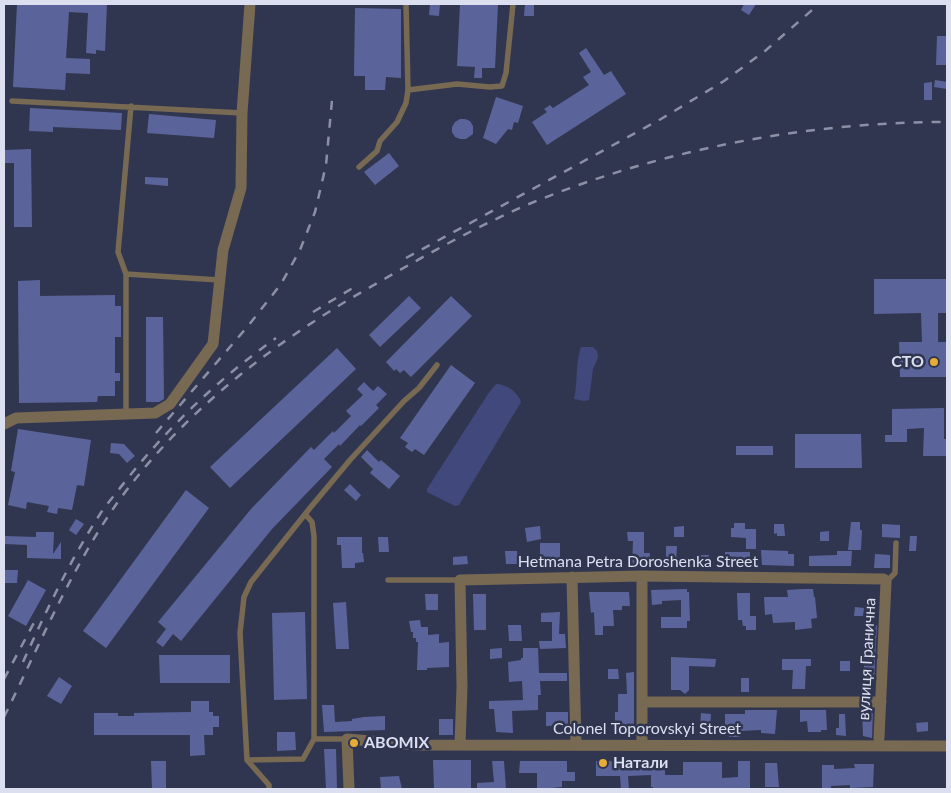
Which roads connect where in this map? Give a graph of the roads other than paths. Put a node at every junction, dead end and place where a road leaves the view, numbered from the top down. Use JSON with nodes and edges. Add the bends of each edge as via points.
{"nodes":[{"id":1,"x":250,"y":4,"type":"edge"},
{"id":2,"x":406,"y":4,"type":"edge"},
{"id":3,"x":513,"y":4,"type":"edge"},
{"id":4,"x":408,"y":90,"type":"junction"},
{"id":5,"x":12,"y":100,"type":"dead end"},
{"id":6,"x":132,"y":106,"type":"junction"},
{"id":7,"x":242,"y":113,"type":"junction"},
{"id":8,"x":359,"y":167,"type":"dead end"},
{"id":9,"x":126,"y":274,"type":"junction"},
{"id":10,"x":219,"y":280,"type":"junction"},
{"id":11,"x":437,"y":365,"type":"dead end"},
{"id":12,"x":126,"y":414,"type":"junction"},
{"id":13,"x":4,"y":424,"type":"edge"},
{"id":14,"x":305,"y":514,"type":"junction"},
{"id":15,"x":896,"y":543,"type":"dead end"},
{"id":16,"x":642,"y":576,"type":"junction"},
{"id":17,"x":572,"y":577,"type":"junction"},
{"id":18,"x":388,"y":580,"type":"dead end"},
{"id":19,"x":460,"y":580,"type":"junction"},
{"id":20,"x":886,"y":582,"type":"junction"},
{"id":21,"x":643,"y":702,"type":"junction"},
{"id":22,"x":881,"y":702,"type":"junction"},
{"id":23,"x":879,"y":738,"type":"dead end"},
{"id":24,"x":314,"y":739,"type":"junction"},
{"id":25,"x":347,"y":739,"type":"junction"},
{"id":26,"x":460,"y":745,"type":"junction"},
{"id":27,"x":576,"y":745,"type":"junction"},
{"id":28,"x":642,"y":745,"type":"junction"},
{"id":29,"x":947,"y":746,"type":"edge"},
{"id":30,"x":247,"y":760,"type":"junction"},
{"id":31,"x":269,"y":789,"type":"edge"},
{"id":32,"x":349,"y":789,"type":"edge"}],
"edges":[{"from":1,"to":7,"type":"street"},
{"from":2,"to":4,"type":"lane"},
{"from":3,"to":4,"type":"lane","via":[[502,86],[457,84]]},
{"from":4,"to":8,"type":"lane","via":[[406,104],[397,122],[380,140],[377,151]]},
{"from":5,"to":6,"type":"lane"},
{"from":6,"to":7,"type":"lane"},
{"from":6,"to":9,"type":"lane","via":[[118,252]]},
{"from":7,"to":10,"type":"street","via":[[241,188],[223,250]]},
{"from":9,"to":10,"type":"lane"},
{"from":9,"to":12,"type":"lane"},
{"from":10,"to":12,"type":"street","via":[[213,344],[170,404],[155,413]]},
{"from":11,"to":14,"type":"lane"},
{"from":12,"to":13,"type":"street","via":[[16,418]]},
{"from":14,"to":24,"type":"lane","via":[[312,522],[314,536]]},
{"from":14,"to":30,"type":"lane","via":[[251,582],[244,597],[240,633]]},
{"from":15,"to":20,"type":"lane","via":[[895,573]]},
{"from":16,"to":17,"type":"street","name":"Hetmana Petra Doroshenka Street"},
{"from":16,"to":20,"type":"street","name":"Hetmana Petra Doroshenka Street","via":[[876,578]]},
{"from":16,"to":21,"type":"street"},
{"from":17,"to":19,"type":"street","name":"Hetmana Petra Doroshenka Street"},
{"from":17,"to":27,"type":"street"},
{"from":18,"to":19,"type":"lane","name":"Hetmana Petra Doroshenka Street"},
{"from":19,"to":26,"type":"street"},
{"from":20,"to":22,"type":"street","name":"вулиця Гранична"},
{"from":21,"to":22,"type":"street"},
{"from":21,"to":28,"type":"street"},
{"from":22,"to":23,"type":"street","name":"вулиця Гранична"},
{"from":24,"to":25,"type":"lane"},
{"from":24,"to":30,"type":"lane","via":[[303,759]]},
{"from":25,"to":26,"type":"street","name":"Colonel Toporovskyi Street"},
{"from":25,"to":32,"type":"street"},
{"from":26,"to":27,"type":"street","name":"Colonel Toporovskyi Street"},
{"from":27,"to":28,"type":"street","name":"Colonel Toporovskyi Street"},
{"from":28,"to":29,"type":"street","name":"Colonel Toporovskyi Street"},
{"from":30,"to":31,"type":"lane"}]}
